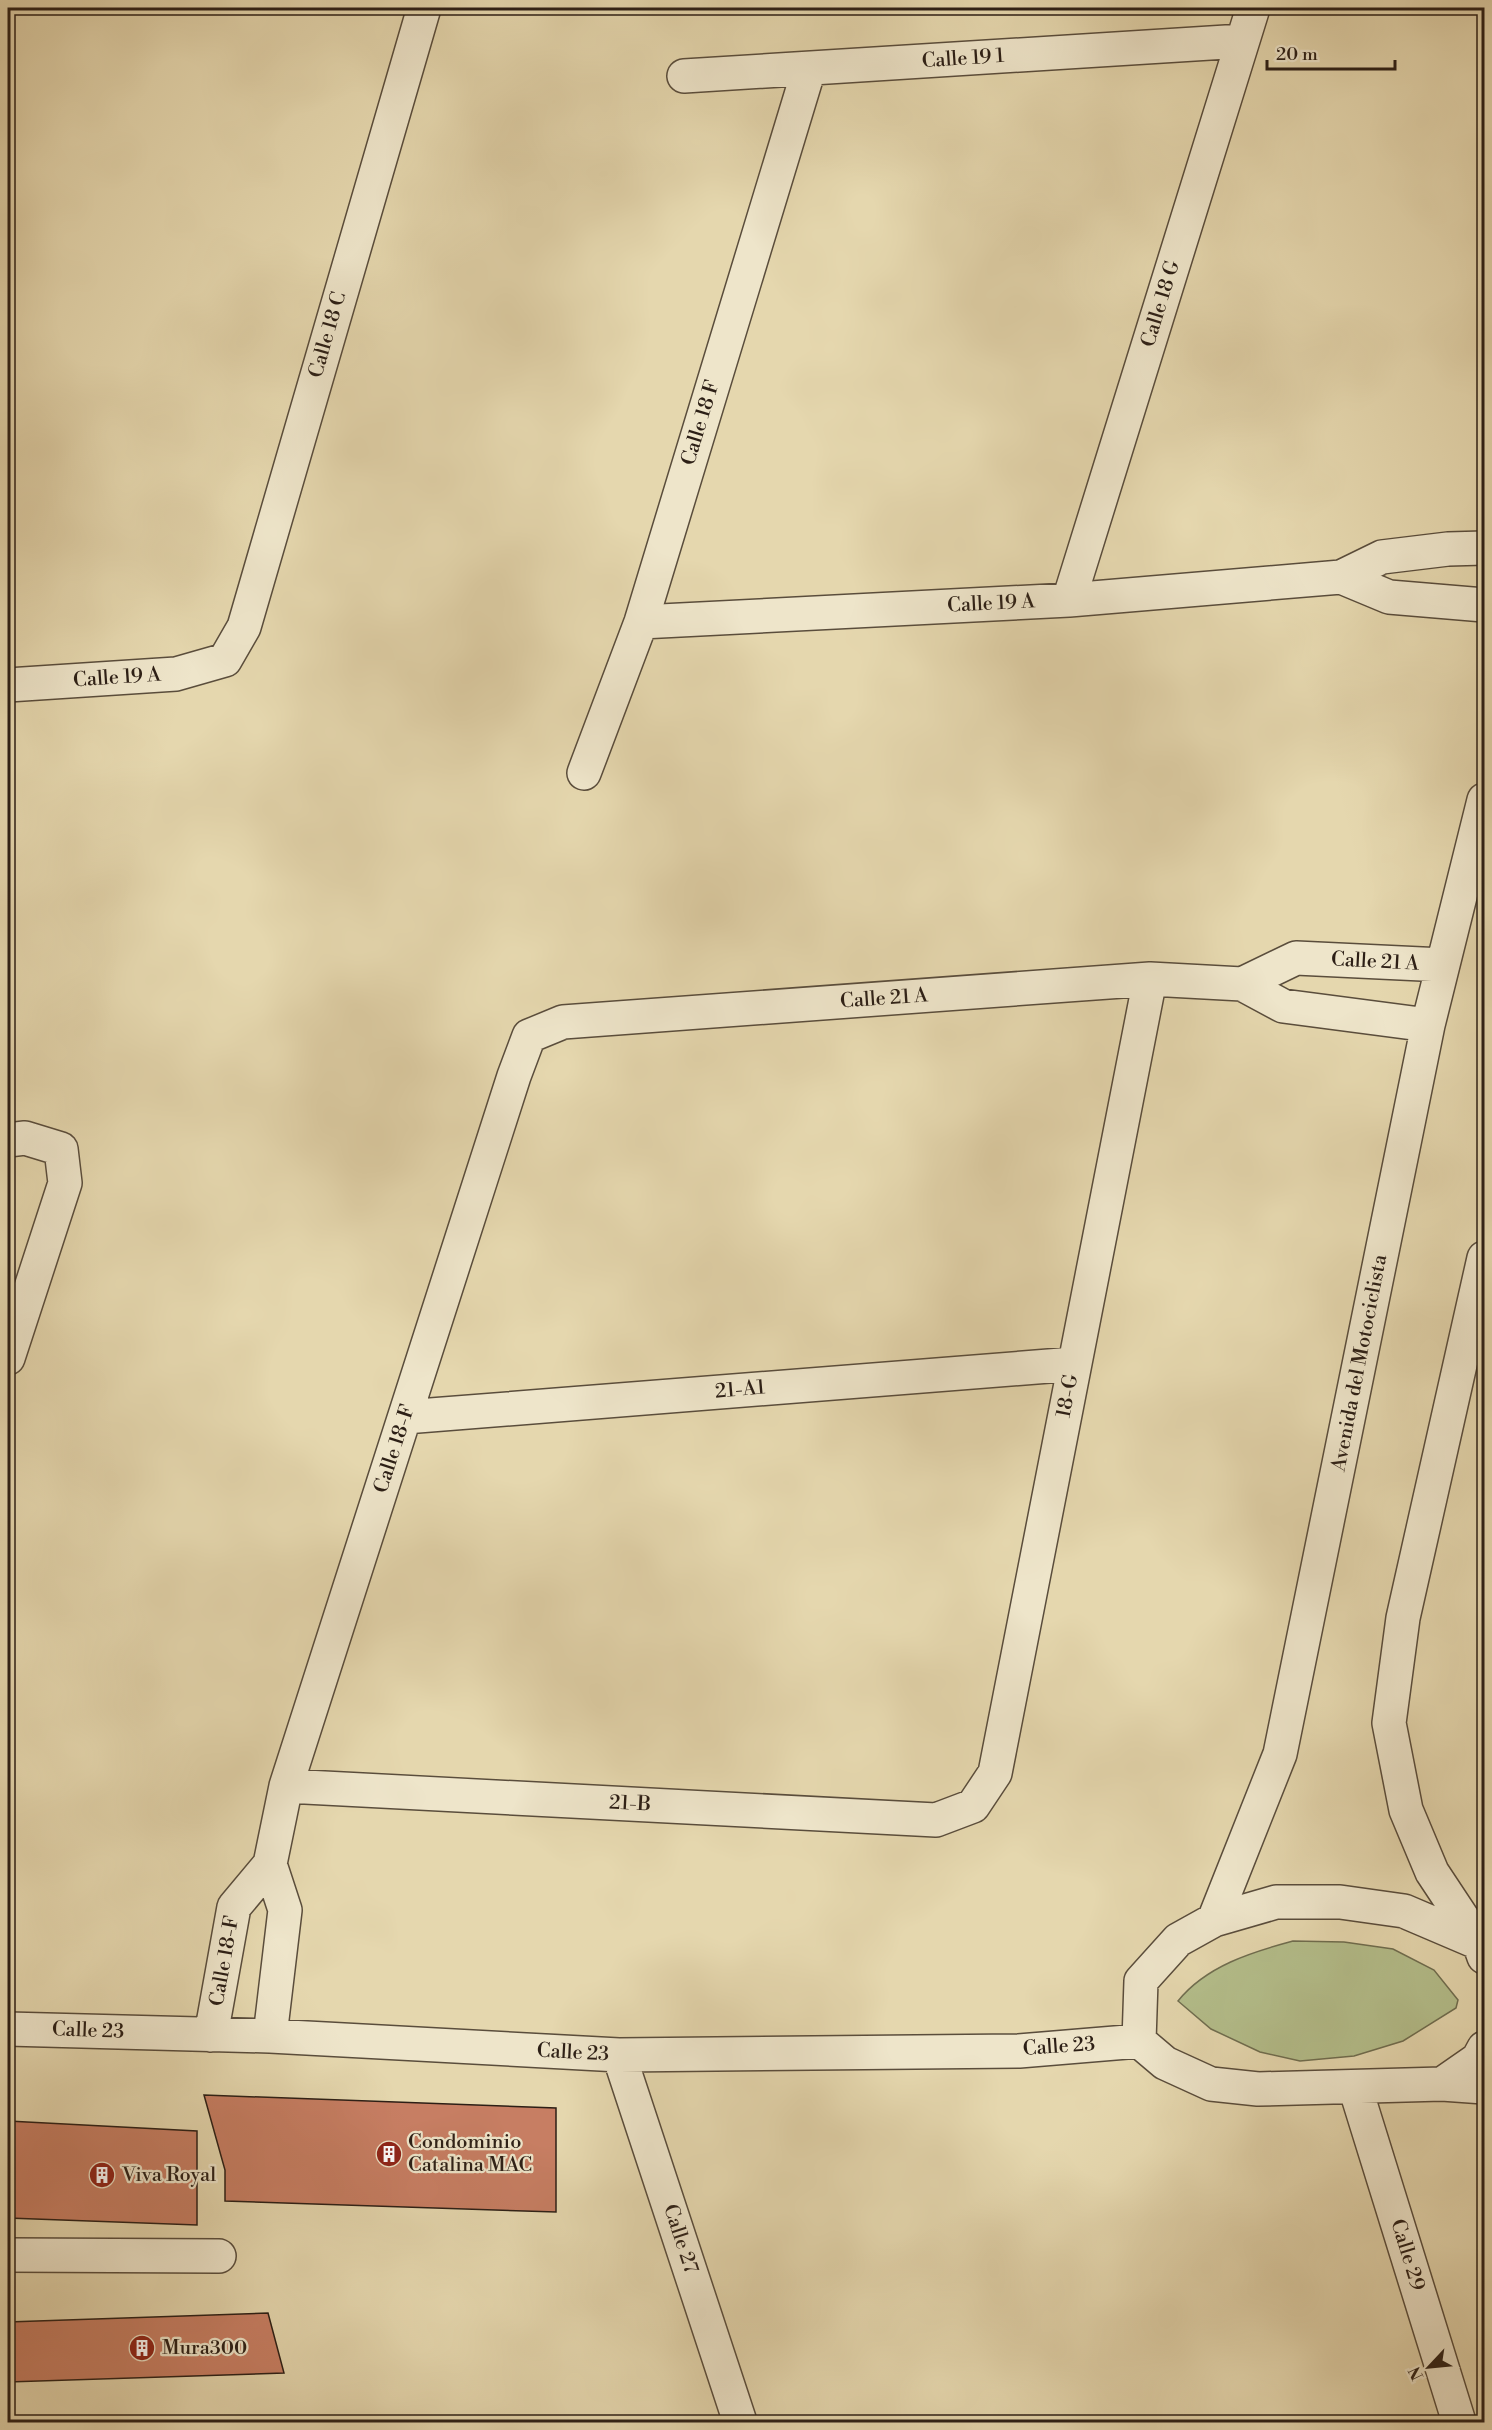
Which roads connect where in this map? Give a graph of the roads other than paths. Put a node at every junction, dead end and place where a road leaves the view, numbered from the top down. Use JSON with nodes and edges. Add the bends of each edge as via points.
{"nodes":[{"id":1,"x":424,"y":8,"type":"edge"},
{"id":2,"x":1253,"y":8,"type":"edge"},
{"id":3,"x":1242,"y":41,"type":"junction"},
{"id":4,"x":809,"y":69,"type":"junction"},
{"id":5,"x":684,"y":76,"type":"dead end"},
{"id":6,"x":1485,"y":548,"type":"edge"},
{"id":7,"x":1341,"y":577,"type":"junction"},
{"id":8,"x":1069,"y":600,"type":"junction"},
{"id":9,"x":1485,"y":604,"type":"edge"},
{"id":10,"x":641,"y":622,"type":"junction"},
{"id":11,"x":225,"y":660,"type":"joint"},
{"id":12,"x":8,"y":685,"type":"edge"},
{"id":13,"x":584,"y":773,"type":"dead end"},
{"id":14,"x":1485,"y":800,"type":"edge"},
{"id":15,"x":1443,"y":965,"type":"junction"},
{"id":16,"x":1150,"y":979,"type":"junction"},
{"id":17,"x":1242,"y":984,"type":"junction"},
{"id":18,"x":1428,"y":1025,"type":"junction"},
{"id":19,"x":529,"y":1036,"type":"joint"},
{"id":20,"x":8,"y":1140,"type":"edge"},
{"id":21,"x":1485,"y":1258,"type":"edge"},
{"id":22,"x":8,"y":1358,"type":"edge"},
{"id":23,"x":1074,"y":1364,"type":"junction"},
{"id":24,"x":405,"y":1417,"type":"junction"},
{"id":25,"x":286,"y":1786,"type":"junction"},
{"id":26,"x":973,"y":1806,"type":"joint"},
{"id":27,"x":270,"y":1864,"type":"junction"},
{"id":28,"x":1214,"y":1920,"type":"junction"},
{"id":29,"x":1483,"y":1949,"type":"edge"},
{"id":30,"x":8,"y":2029,"type":"edge"},
{"id":31,"x":211,"y":2035,"type":"junction"},
{"id":32,"x":270,"y":2036,"type":"junction"},
{"id":33,"x":1138,"y":2041,"type":"junction"},
{"id":34,"x":1485,"y":2048,"type":"edge"},
{"id":35,"x":619,"y":2055,"type":"junction"},
{"id":36,"x":1442,"y":2084,"type":"junction"},
{"id":37,"x":1355,"y":2087,"type":"junction"},
{"id":38,"x":1485,"y":2087,"type":"edge"},
{"id":39,"x":8,"y":2255,"type":"edge"},
{"id":40,"x":219,"y":2256,"type":"dead end"},
{"id":41,"x":740,"y":2422,"type":"edge"},
{"id":42,"x":1459,"y":2422,"type":"edge"}],
"edges":[{"from":1,"to":11,"type":"street","name":"Calle 18 C","via":[[244,627]]},
{"from":2,"to":3,"type":"street","name":"Calle 18 G"},
{"from":3,"to":4,"type":"street","name":"Calle 19 1"},
{"from":3,"to":8,"type":"street","name":"Calle 18 G"},
{"from":4,"to":5,"type":"street","name":"Calle 19 1"},
{"from":4,"to":10,"type":"street","name":"Calle 18 F"},
{"from":6,"to":7,"type":"street","name":"Calle 19 A","via":[[1382,557]]},
{"from":7,"to":8,"type":"street","name":"Calle 19 A"},
{"from":7,"to":9,"type":"street","name":"Calle 19 A","via":[[1389,597]]},
{"from":8,"to":10,"type":"street","name":"Calle 19 A"},
{"from":10,"to":13,"type":"street","name":"Calle 18 F"},
{"from":11,"to":12,"type":"street","name":"Calle 19 A","via":[[176,674]]},
{"from":14,"to":15,"type":"street","name":"Avenida del Motociclista"},
{"from":15,"to":17,"type":"street","name":"Calle 21 A","via":[[1296,958]]},
{"from":15,"to":18,"type":"street","name":"Avenida del Motociclista"},
{"from":16,"to":17,"type":"street","name":"Calle 21 A"},
{"from":16,"to":19,"type":"street","name":"Calle 21 A","via":[[562,1022]]},
{"from":16,"to":23,"type":"street","name":"18-G"},
{"from":17,"to":18,"type":"street","name":"Calle 21 A","via":[[1282,1006]]},
{"from":18,"to":28,"type":"street","name":"Avenida del Motociclista","via":[[1280,1754]]},
{"from":19,"to":24,"type":"street","name":"Calle 18-F"},
{"from":20,"to":22,"type":"street","via":[[25,1138],[61,1149],[65,1183]]},
{"from":21,"to":29,"type":"street","via":[[1403,1618],[1389,1723],[1406,1810],[1432,1872]]},
{"from":23,"to":24,"type":"street","name":"21-A1"},
{"from":23,"to":26,"type":"street","name":"18-G","via":[[994,1773]]},
{"from":24,"to":25,"type":"street","name":"Calle 18-F"},
{"from":25,"to":26,"type":"street","name":"21-B","via":[[936,1820]]},
{"from":25,"to":27,"type":"street","name":"Calle 18-F"},
{"from":27,"to":31,"type":"street","name":"Calle 18-F","via":[[234,1907]]},
{"from":27,"to":32,"type":"street","name":"Calle 18-F","via":[[285,1910]]},
{"from":28,"to":29,"type":"street","via":[[1276,1902],[1340,1902],[1404,1911]]},
{"from":28,"to":33,"type":"street","via":[[1179,1940],[1141,1981]]},
{"from":30,"to":31,"type":"street","name":"Calle 23"},
{"from":31,"to":32,"type":"street","name":"Calle 23"},
{"from":32,"to":35,"type":"street","name":"Calle 23"},
{"from":33,"to":35,"type":"street","name":"Calle 23","via":[[1018,2051]]},
{"from":33,"to":37,"type":"street","via":[[1165,2063],[1211,2084],[1258,2090]]},
{"from":34,"to":36,"type":"street","via":[[1478,2059]]},
{"from":35,"to":41,"type":"street","name":"Calle 27"},
{"from":36,"to":37,"type":"street"},
{"from":36,"to":38,"type":"street"},
{"from":37,"to":42,"type":"street","name":"Calle 29"},
{"from":39,"to":40,"type":"street"}]}
